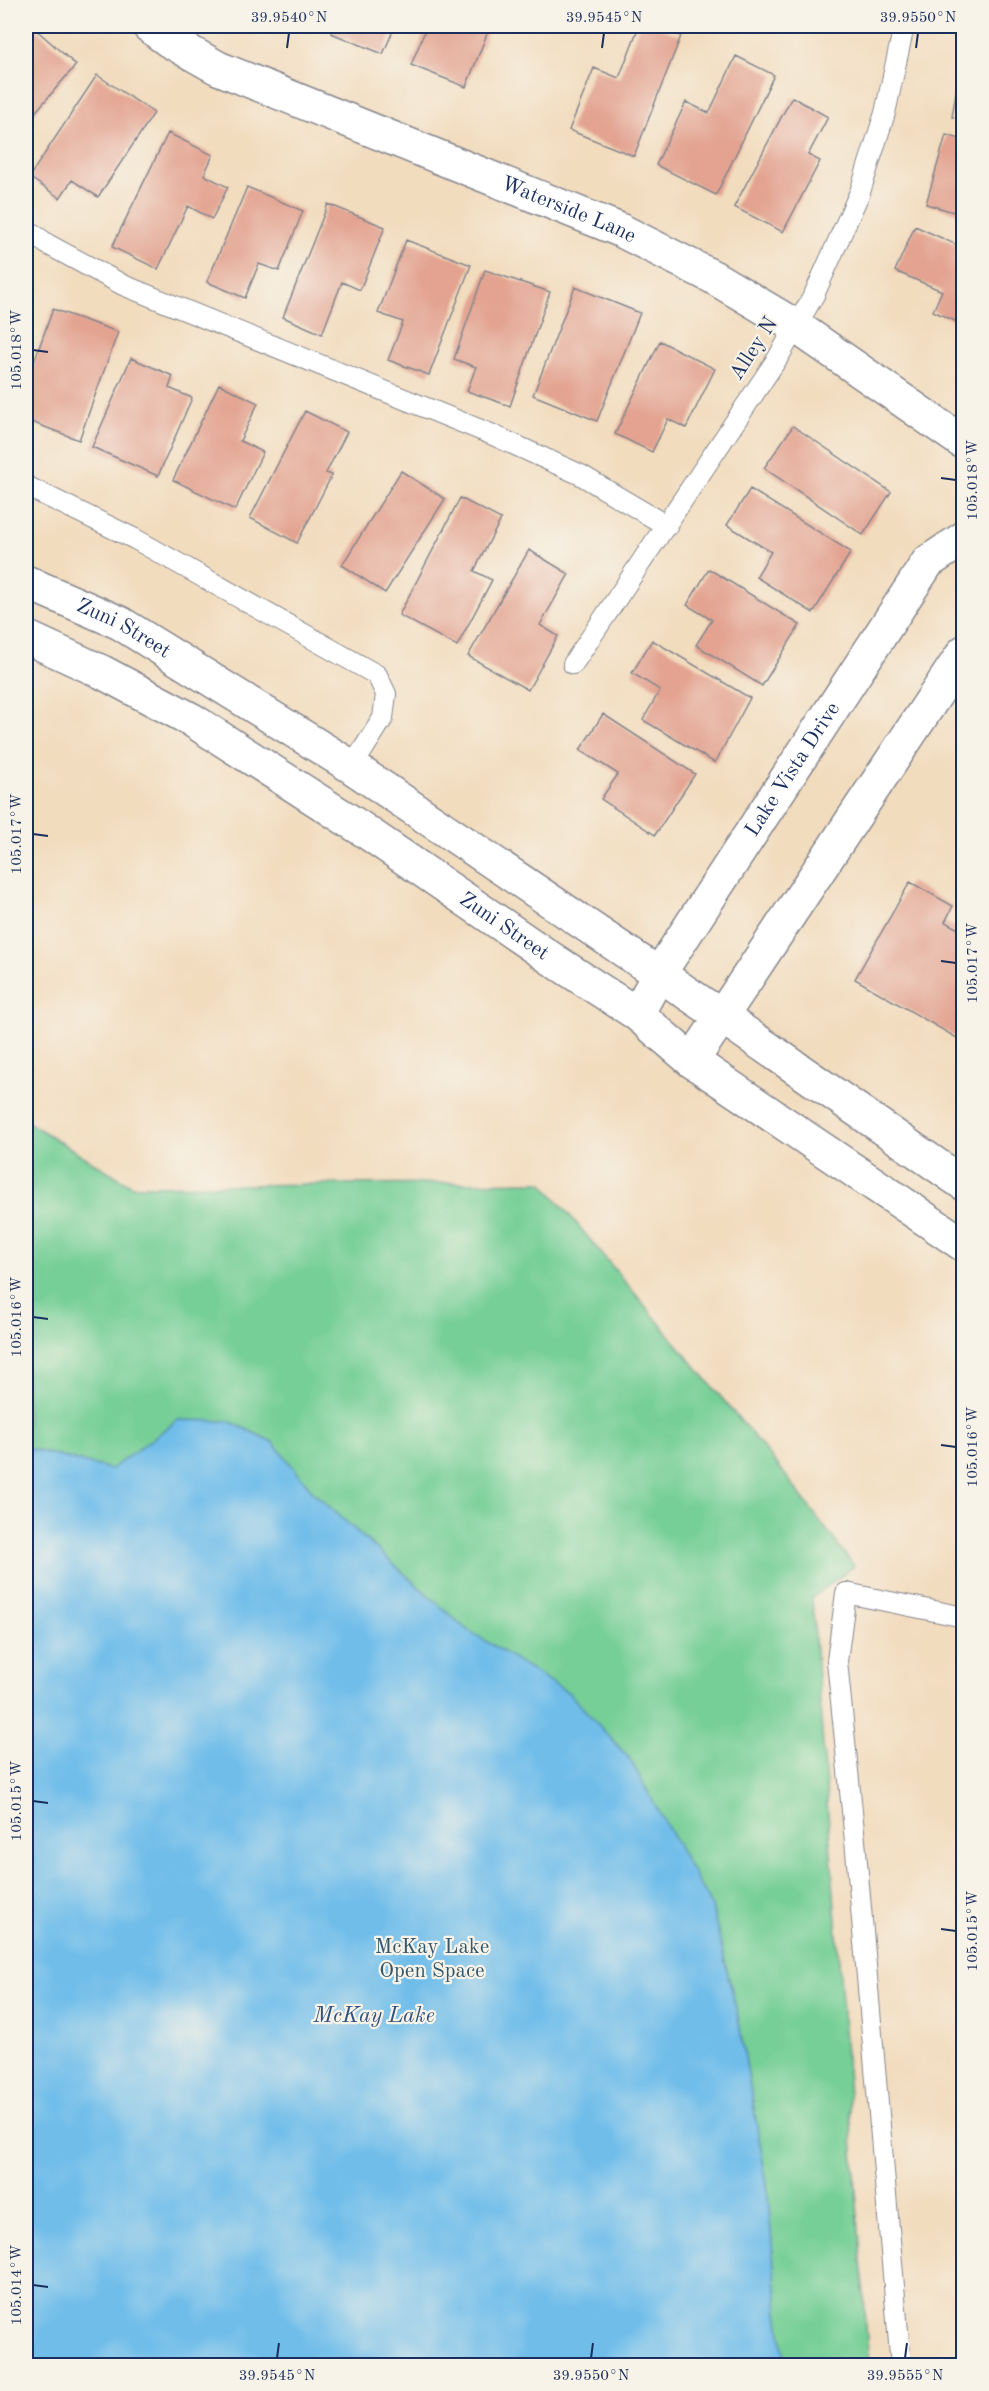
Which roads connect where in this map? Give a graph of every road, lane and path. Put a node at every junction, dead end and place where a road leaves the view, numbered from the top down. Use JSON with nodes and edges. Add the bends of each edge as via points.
{"nodes":[{"id":1,"x":148,"y":26,"type":"edge"},
{"id":2,"x":904,"y":26,"type":"edge"},
{"id":3,"x":26,"y":229,"type":"edge"},
{"id":4,"x":797,"y":327,"type":"junction"},
{"id":5,"x":963,"y":443,"type":"edge"},
{"id":6,"x":26,"y":486,"type":"edge"},
{"id":7,"x":667,"y":526,"type":"junction"},
{"id":8,"x":963,"y":538,"type":"edge"},
{"id":9,"x":26,"y":582,"type":"edge"},
{"id":10,"x":26,"y":637,"type":"edge"},
{"id":11,"x":963,"y":652,"type":"edge"},
{"id":12,"x":573,"y":664,"type":"dead end"},
{"id":13,"x":352,"y":767,"type":"junction"},
{"id":14,"x":659,"y":974,"type":"junction"},
{"id":15,"x":637,"y":1014,"type":"junction"},
{"id":16,"x":721,"y":1016,"type":"junction"},
{"id":17,"x":692,"y":1061,"type":"junction"},
{"id":18,"x":963,"y":1184,"type":"edge"},
{"id":19,"x":963,"y":1245,"type":"edge"},
{"id":20,"x":963,"y":1617,"type":"edge"},
{"id":21,"x":901,"y":2366,"type":"edge"}],
"edges":[{"from":1,"to":4,"type":"main road","name":"Waterside Lane","via":[[218,68],[620,230],[713,277]]},
{"from":2,"to":4,"type":"lane","name":"Alley N","via":[[885,113],[860,192]]},
{"from":3,"to":7,"type":"lane","via":[[123,285],[493,435],[580,475]]},
{"from":4,"to":5,"type":"main road","name":"Waterside Lane"},
{"from":4,"to":7,"type":"lane","name":"Alley N"},
{"from":6,"to":13,"type":"lane","via":[[135,539],[377,675],[386,694],[383,718]]},
{"from":7,"to":12,"type":"lane","name":"Alley N"},
{"from":8,"to":14,"type":"main road","name":"Lake Vista Drive","via":[[928,562]]},
{"from":9,"to":13,"type":"main road","name":"Zuni Street","via":[[120,623]]},
{"from":10,"to":15,"type":"main road","name":"Zuni Street","via":[[192,720]]},
{"from":11,"to":16,"type":"main road"},
{"from":13,"to":14,"type":"main road","name":"Zuni Street"},
{"from":14,"to":15,"type":"main road","name":"Lake Vista Drive"},
{"from":14,"to":16,"type":"main road","name":"Zuni Street"},
{"from":15,"to":17,"type":"main road","name":"Zuni Street"},
{"from":16,"to":17,"type":"main road"},
{"from":16,"to":18,"type":"main road","name":"Zuni Street"},
{"from":17,"to":19,"type":"main road","name":"Zuni Street"},
{"from":20,"to":21,"type":"lane","via":[[846,1593],[837,1661]]}]}
